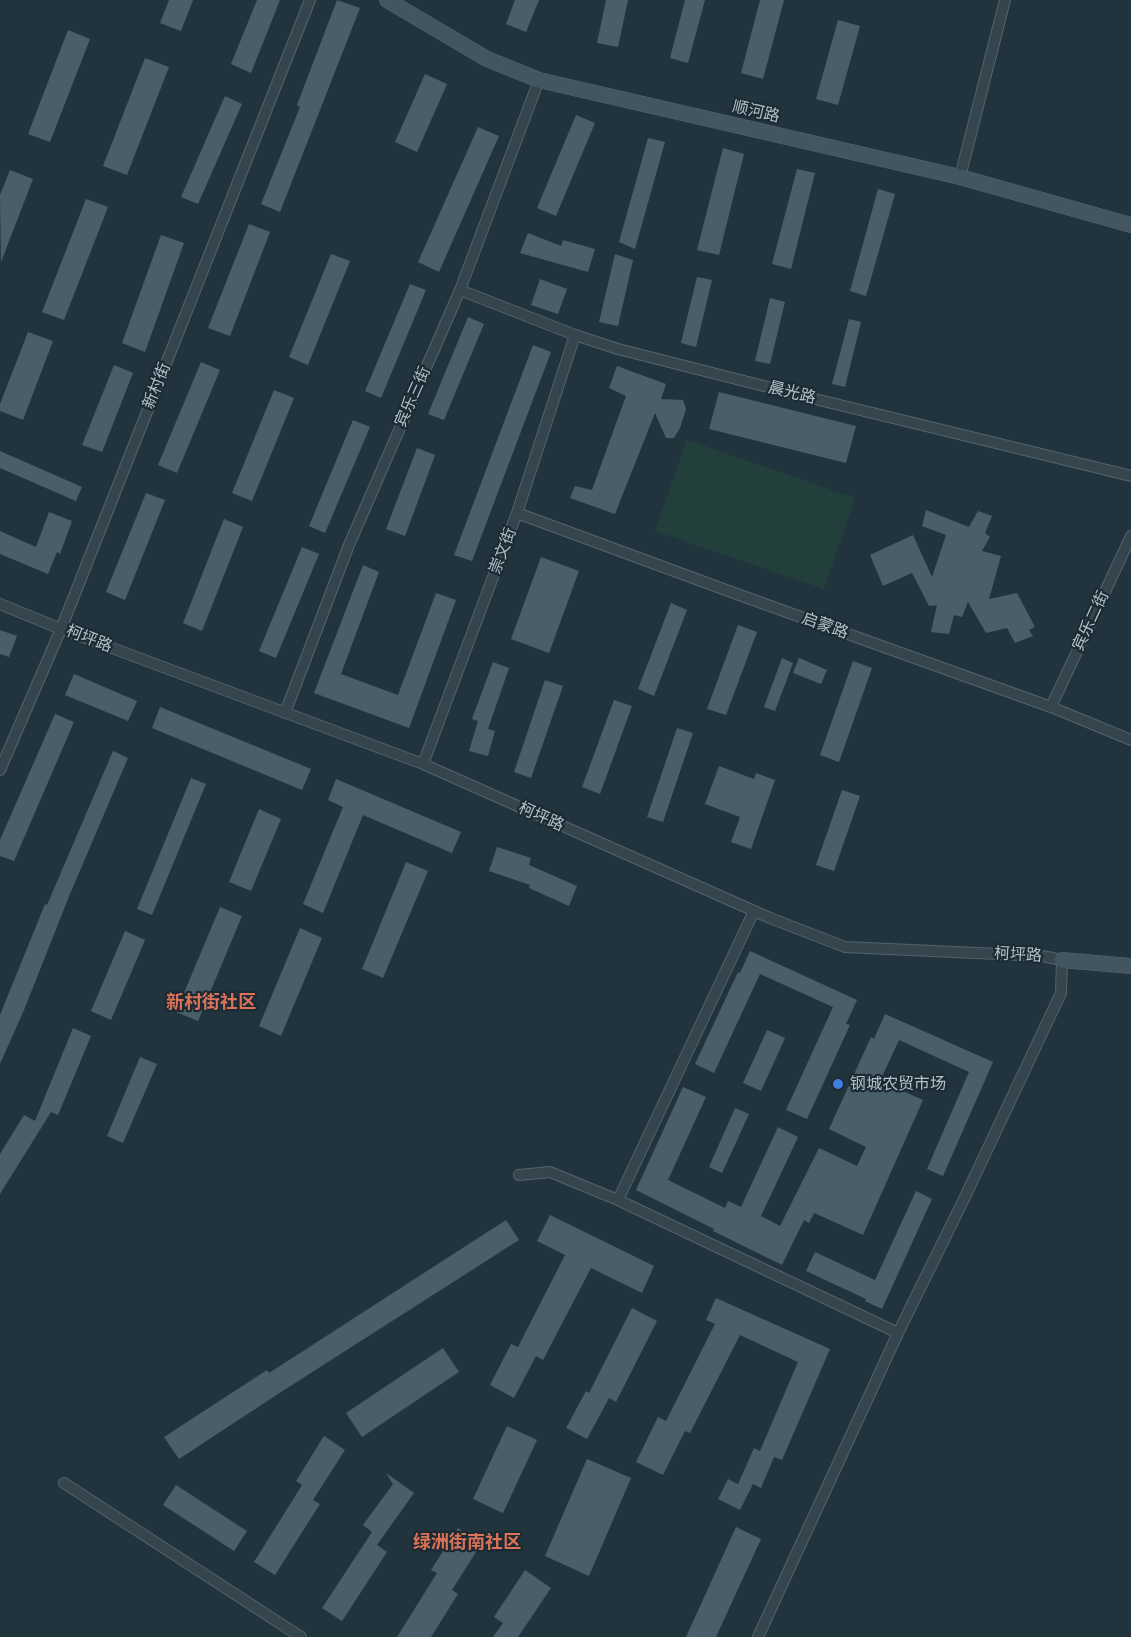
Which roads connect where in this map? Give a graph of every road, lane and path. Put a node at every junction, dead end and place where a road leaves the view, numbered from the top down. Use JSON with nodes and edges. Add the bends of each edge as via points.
{"nodes":[{"id":1,"x":310,"y":0,"type":"edge"},
{"id":2,"x":387,"y":0,"type":"edge"},
{"id":3,"x":1005,"y":0,"type":"edge"},
{"id":4,"x":539,"y":80,"type":"junction"},
{"id":5,"x":960,"y":177,"type":"junction"},
{"id":6,"x":1131,"y":225,"type":"edge"},
{"id":7,"x":460,"y":290,"type":"junction"},
{"id":8,"x":574,"y":336,"type":"junction"},
{"id":9,"x":1131,"y":476,"type":"edge"},
{"id":10,"x":517,"y":513,"type":"junction"},
{"id":11,"x":1131,"y":536,"type":"edge"},
{"id":12,"x":0,"y":604,"type":"edge"},
{"id":13,"x":61,"y":628,"type":"junction"},
{"id":14,"x":1051,"y":707,"type":"junction"},
{"id":15,"x":285,"y":713,"type":"junction"},
{"id":16,"x":1131,"y":740,"type":"edge"},
{"id":17,"x":423,"y":764,"type":"junction"},
{"id":18,"x":0,"y":770,"type":"edge"},
{"id":19,"x":754,"y":911,"type":"junction"},
{"id":20,"x":1062,"y":960,"type":"junction"},
{"id":21,"x":1131,"y":966,"type":"edge"},
{"id":22,"x":519,"y":1175,"type":"dead end"},
{"id":23,"x":618,"y":1200,"type":"junction"},
{"id":24,"x":898,"y":1334,"type":"junction"},
{"id":25,"x":64,"y":1483,"type":"dead end"},
{"id":26,"x":301,"y":1637,"type":"edge"},
{"id":27,"x":758,"y":1637,"type":"edge"}],
"edges":[{"from":1,"to":13,"type":"street","name":"新村街"},
{"from":2,"to":4,"type":"street","name":"顺河路","via":[[487,60]]},
{"from":3,"to":5,"type":"street"},
{"from":4,"to":5,"type":"street","name":"顺河路"},
{"from":4,"to":7,"type":"street","name":"宾乐三街"},
{"from":5,"to":6,"type":"street","name":"顺河路"},
{"from":7,"to":8,"type":"street","name":"晨光路"},
{"from":7,"to":15,"type":"street","name":"宾乐三街","via":[[349,545]]},
{"from":8,"to":9,"type":"street","name":"晨光路"},
{"from":8,"to":10,"type":"street","name":"崇文街"},
{"from":10,"to":14,"type":"street","name":"启蒙路"},
{"from":10,"to":17,"type":"street","name":"崇文街"},
{"from":11,"to":14,"type":"street","name":"宾乐二街"},
{"from":12,"to":13,"type":"street","name":"柯坪路"},
{"from":13,"to":15,"type":"street","name":"柯坪路"},
{"from":13,"to":18,"type":"street","name":"新村街"},
{"from":14,"to":16,"type":"street","name":"启蒙路"},
{"from":15,"to":17,"type":"street","name":"柯坪路"},
{"from":17,"to":19,"type":"street","name":"柯坪路"},
{"from":19,"to":20,"type":"street","name":"柯坪路","via":[[845,947]]},
{"from":19,"to":23,"type":"street"},
{"from":20,"to":21,"type":"street"},
{"from":20,"to":24,"type":"street","name":"柯坪路","via":[[1061,993]]},
{"from":22,"to":23,"type":"street","via":[[550,1172]]},
{"from":23,"to":24,"type":"street"},
{"from":24,"to":27,"type":"street"},
{"from":25,"to":26,"type":"street"}]}
